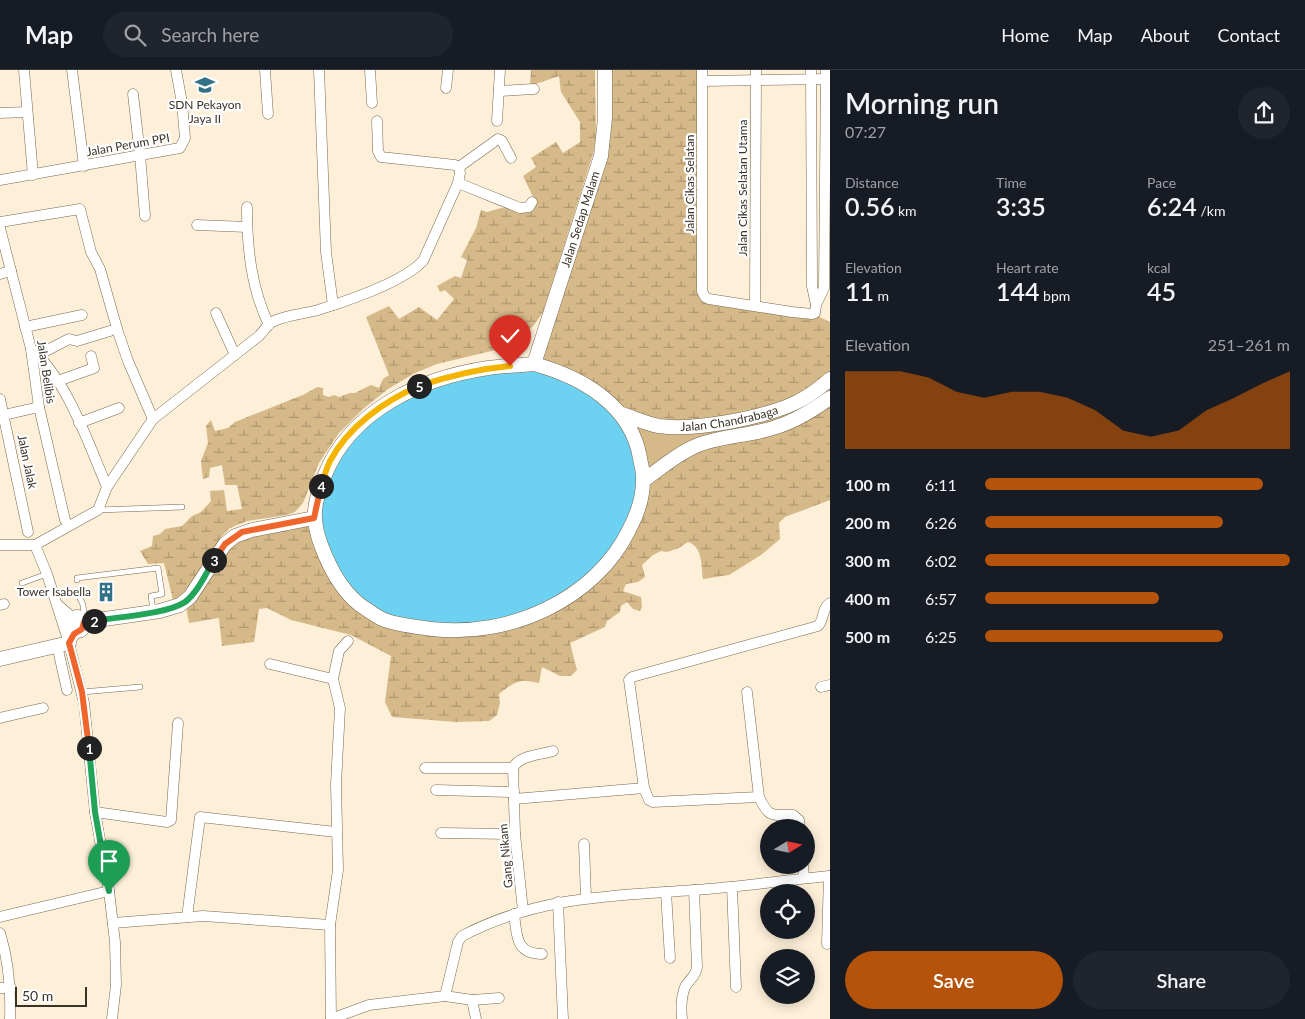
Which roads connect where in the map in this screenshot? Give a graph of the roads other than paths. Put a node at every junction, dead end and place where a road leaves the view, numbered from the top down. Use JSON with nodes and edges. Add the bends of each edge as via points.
{"nodes":[{"id":1,"x":24,"y":70,"type":"edge"},
{"id":2,"x":72,"y":70,"type":"edge"},
{"id":3,"x":176,"y":70,"type":"edge"},
{"id":4,"x":265,"y":70,"type":"edge"},
{"id":5,"x":319,"y":70,"type":"edge"},
{"id":6,"x":370,"y":70,"type":"edge"},
{"id":7,"x":448,"y":70,"type":"edge"},
{"id":8,"x":500,"y":70,"type":"edge"},
{"id":9,"x":605,"y":70,"type":"edge"},
{"id":10,"x":702,"y":70,"type":"edge"},
{"id":11,"x":756,"y":70,"type":"edge"},
{"id":12,"x":811,"y":75,"type":"edge"},
{"id":13,"x":827,"y":76,"type":"edge"},
{"id":14,"x":703,"y":81,"type":"junction"},
{"id":15,"x":756,"y":81,"type":"junction"},
{"id":16,"x":446,"y":88,"type":"dead end"},
{"id":17,"x":534,"y":89,"type":"dead end"},
{"id":18,"x":499,"y":91,"type":"junction"},
{"id":19,"x":133,"y":94,"type":"dead end"},
{"id":20,"x":372,"y":103,"type":"dead end"},
{"id":21,"x":27,"y":112,"type":"junction"},
{"id":22,"x":0,"y":113,"type":"edge"},
{"id":23,"x":268,"y":114,"type":"dead end"},
{"id":24,"x":377,"y":121,"type":"dead end"},
{"id":25,"x":497,"y":121,"type":"dead end"},
{"id":26,"x":140,"y":155,"type":"junction"},
{"id":27,"x":511,"y":158,"type":"dead end"},
{"id":28,"x":84,"y":166,"type":"junction"},
{"id":29,"x":459,"y":167,"type":"junction"},
{"id":30,"x":33,"y":175,"type":"junction"},
{"id":31,"x":0,"y":180,"type":"edge"},
{"id":32,"x":458,"y":183,"type":"junction"},
{"id":33,"x":532,"y":202,"type":"dead end"},
{"id":34,"x":247,"y":207,"type":"dead end"},
{"id":35,"x":144,"y":216,"type":"dead end"},
{"id":36,"x":0,"y":222,"type":"edge"},
{"id":37,"x":197,"y":225,"type":"dead end"},
{"id":38,"x":247,"y":227,"type":"junction"},
{"id":39,"x":0,"y":228,"type":"edge"},
{"id":40,"x":11,"y":271,"type":"junction"},
{"id":41,"x":0,"y":274,"type":"edge"},
{"id":42,"x":812,"y":286,"type":"junction"},
{"id":43,"x":827,"y":288,"type":"edge"},
{"id":44,"x":333,"y":305,"type":"junction"},
{"id":45,"x":816,"y":305,"type":"junction"},
{"id":46,"x":755,"y":306,"type":"junction"},
{"id":47,"x":216,"y":313,"type":"dead end"},
{"id":48,"x":82,"y":314,"type":"dead end"},
{"id":49,"x":269,"y":324,"type":"junction"},
{"id":50,"x":25,"y":327,"type":"junction"},
{"id":51,"x":110,"y":331,"type":"dead end"},
{"id":52,"x":35,"y":352,"type":"junction"},
{"id":53,"x":235,"y":355,"type":"junction"},
{"id":54,"x":92,"y":356,"type":"dead end"},
{"id":55,"x":534,"y":364,"type":"junction"},
{"id":56,"x":830,"y":379,"type":"edge"},
{"id":57,"x":58,"y":381,"type":"junction"},
{"id":58,"x":830,"y":398,"type":"edge"},
{"id":59,"x":0,"y":399,"type":"edge"},
{"id":60,"x":39,"y":407,"type":"junction"},
{"id":61,"x":118,"y":408,"type":"dead end"},
{"id":62,"x":622,"y":414,"type":"junction"},
{"id":63,"x":2,"y":415,"type":"edge"},
{"id":64,"x":153,"y":419,"type":"junction"},
{"id":65,"x":79,"y":423,"type":"junction"},
{"id":66,"x":644,"y":480,"type":"junction"},
{"id":67,"x":107,"y":487,"type":"junction"},
{"id":68,"x":182,"y":507,"type":"dead end"},
{"id":69,"x":98,"y":510,"type":"junction"},
{"id":70,"x":314,"y":518,"type":"junction"},
{"id":71,"x":65,"y":520,"type":"dead end"},
{"id":72,"x":28,"y":532,"type":"dead end"},
{"id":73,"x":0,"y":545,"type":"edge"},
{"id":74,"x":36,"y":545,"type":"junction"},
{"id":75,"x":47,"y":574,"type":"junction"},
{"id":76,"x":77,"y":580,"type":"dead end"},
{"id":77,"x":22,"y":583,"type":"dead end"},
{"id":78,"x":79,"y":596,"type":"dead end"},
{"id":79,"x":56,"y":602,"type":"junction"},
{"id":80,"x":830,"y":603,"type":"edge"},
{"id":81,"x":153,"y":612,"type":"junction"},
{"id":82,"x":74,"y":630,"type":"junction"},
{"id":83,"x":348,"y":642,"type":"dead end"},
{"id":84,"x":0,"y":659,"type":"edge"},
{"id":85,"x":270,"y":664,"type":"dead end"},
{"id":86,"x":333,"y":679,"type":"junction"},
{"id":87,"x":140,"y":687,"type":"dead end"},
{"id":88,"x":67,"y":690,"type":"dead end"},
{"id":89,"x":82,"y":692,"type":"junction"},
{"id":90,"x":747,"y":692,"type":"dead end"},
{"id":91,"x":43,"y":708,"type":"dead end"},
{"id":92,"x":0,"y":718,"type":"edge"},
{"id":93,"x":178,"y":724,"type":"dead end"},
{"id":94,"x":553,"y":751,"type":"dead end"},
{"id":95,"x":425,"y":768,"type":"dead end"},
{"id":96,"x":513,"y":768,"type":"junction"},
{"id":97,"x":644,"y":788,"type":"junction"},
{"id":98,"x":436,"y":790,"type":"dead end"},
{"id":99,"x":514,"y":795,"type":"junction"},
{"id":100,"x":759,"y":797,"type":"junction"},
{"id":101,"x":95,"y":812,"type":"junction"},
{"id":102,"x":798,"y":819,"type":"edge"},
{"id":103,"x":336,"y":832,"type":"junction"},
{"id":104,"x":441,"y":833,"type":"dead end"},
{"id":105,"x":516,"y":834,"type":"junction"},
{"id":106,"x":584,"y":844,"type":"dead end"},
{"id":107,"x":804,"y":874,"type":"edge"},
{"id":108,"x":830,"y":876,"type":"edge"},
{"id":109,"x":804,"y":878,"type":"junction"},
{"id":110,"x":732,"y":887,"type":"junction"},
{"id":111,"x":694,"y":890,"type":"junction"},
{"id":112,"x":109,"y":891,"type":"junction"},
{"id":113,"x":666,"y":892,"type":"junction"},
{"id":114,"x":586,"y":898,"type":"junction"},
{"id":115,"x":558,"y":902,"type":"junction"},
{"id":116,"x":519,"y":913,"type":"junction"},
{"id":117,"x":0,"y":917,"type":"edge"},
{"id":118,"x":187,"y":917,"type":"junction"},
{"id":119,"x":113,"y":922,"type":"junction"},
{"id":120,"x":330,"y":924,"type":"junction"},
{"id":121,"x":0,"y":933,"type":"edge"},
{"id":122,"x":827,"y":944,"type":"dead end"},
{"id":123,"x":542,"y":954,"type":"dead end"},
{"id":124,"x":670,"y":958,"type":"dead end"},
{"id":125,"x":736,"y":987,"type":"dead end"},
{"id":126,"x":0,"y":988,"type":"edge"},
{"id":127,"x":11,"y":988,"type":"junction"},
{"id":128,"x":445,"y":996,"type":"junction"},
{"id":129,"x":499,"y":998,"type":"dead end"},
{"id":130,"x":472,"y":1000,"type":"junction"},
{"id":131,"x":10,"y":1019,"type":"edge"},
{"id":132,"x":112,"y":1019,"type":"edge"},
{"id":133,"x":331,"y":1019,"type":"edge"},
{"id":134,"x":476,"y":1019,"type":"edge"},
{"id":135,"x":563,"y":1019,"type":"edge"},
{"id":136,"x":682,"y":1019,"type":"edge"}],
"edges":[{"from":1,"to":21,"type":"street"},
{"from":2,"to":28,"type":"street"},
{"from":3,"to":26,"type":"street","name":"Jalan Perum PPI","via":[[185,134],[183,144],[177,149]]},
{"from":4,"to":23,"type":"street"},
{"from":5,"to":44,"type":"street","via":[[326,252]]},
{"from":6,"to":20,"type":"street"},
{"from":7,"to":16,"type":"street"},
{"from":8,"to":18,"type":"street"},
{"from":9,"to":55,"type":"street","name":"Jalan Sedap Malam","via":[[601,156]]},
{"from":10,"to":14,"type":"street","name":"Jalan Cikas Selatan"},
{"from":11,"to":15,"type":"street","name":"Jalan Cikas Selatan Utama"},
{"from":12,"to":13,"type":"street"},
{"from":12,"to":15,"type":"street"},
{"from":12,"to":42,"type":"street"},
{"from":13,"to":43,"type":"street"},
{"from":14,"to":15,"type":"street"},
{"from":14,"to":46,"type":"street","name":"Jalan Cikas Selatan","via":[[702,291],[705,297]]},
{"from":15,"to":46,"type":"street","name":"Jalan Cikas Selatan Utama"},
{"from":17,"to":18,"type":"street"},
{"from":18,"to":25,"type":"street"},
{"from":19,"to":26,"type":"street"},
{"from":21,"to":22,"type":"street"},
{"from":21,"to":30,"type":"street"},
{"from":24,"to":29,"type":"street","via":[[381,156]]},
{"from":26,"to":28,"type":"street","name":"Jalan Perum PPI"},
{"from":26,"to":35,"type":"street"},
{"from":27,"to":29,"type":"street","via":[[502,141],[498,140]]},
{"from":28,"to":30,"type":"street","name":"Jalan Perum PPI"},
{"from":29,"to":32,"type":"street"},
{"from":30,"to":31,"type":"street","name":"Jalan Perum PPI"},
{"from":32,"to":33,"type":"street","via":[[520,208],[529,207]]},
{"from":32,"to":44,"type":"street","via":[[421,264],[383,287]]},
{"from":34,"to":38,"type":"street"},
{"from":36,"to":64,"type":"street","via":[[80,209],[118,332]]},
{"from":37,"to":38,"type":"street"},
{"from":38,"to":49,"type":"street","via":[[256,294]]},
{"from":39,"to":40,"type":"street","name":"Jalan Belibis"},
{"from":40,"to":41,"type":"street"},
{"from":40,"to":50,"type":"street","name":"Jalan Belibis"},
{"from":42,"to":43,"type":"street"},
{"from":42,"to":45,"type":"street"},
{"from":43,"to":45,"type":"street"},
{"from":44,"to":49,"type":"street"},
{"from":45,"to":46,"type":"street","via":[[813,314]]},
{"from":47,"to":53,"type":"street"},
{"from":48,"to":50,"type":"street"},
{"from":49,"to":53,"type":"street"},
{"from":50,"to":52,"type":"street","name":"Jalan Belibis"},
{"from":51,"to":52,"type":"street","via":[[77,341],[69,339]]},
{"from":52,"to":57,"type":"street"},
{"from":52,"to":60,"type":"street","name":"Jalan Belibis"},
{"from":53,"to":64,"type":"street"},
{"from":54,"to":57,"type":"street","via":[[94,368]]},
{"from":55,"to":62,"type":"street","via":[[558,370],[592,388]]},
{"from":55,"to":70,"type":"street","via":[[488,368],[450,376],[417,387],[382,406],[357,426],[331,460],[319,492]]},
{"from":56,"to":62,"type":"street","name":"Jalan Chandrabaga","via":[[811,394],[781,409],[716,424],[690,428],[658,426]]},
{"from":57,"to":65,"type":"street"},
{"from":58,"to":66,"type":"street","name":"Jalan Chandrabaga","via":[[803,416],[775,428],[699,444]]},
{"from":59,"to":63,"type":"street","name":"Jalan Jalak"},
{"from":60,"to":63,"type":"street"},
{"from":60,"to":71,"type":"street","name":"Jalan Belibis"},
{"from":61,"to":65,"type":"street"},
{"from":62,"to":66,"type":"street","via":[[638,443]]},
{"from":63,"to":72,"type":"street","name":"Jalan Jalak"},
{"from":64,"to":67,"type":"street"},
{"from":65,"to":67,"type":"street"},
{"from":66,"to":70,"type":"street","via":[[638,512],[622,544],[580,589],[540,613],[517,622],[480,629],[453,632],[422,628],[383,620],[362,607],[328,566]]},
{"from":67,"to":69,"type":"street"},
{"from":68,"to":69,"type":"lane"},
{"from":69,"to":74,"type":"street"},
{"from":70,"to":81,"type":"street","via":[[235,536],[222,549],[185,602]]},
{"from":73,"to":74,"type":"street"},
{"from":74,"to":75,"type":"street"},
{"from":75,"to":77,"type":"lane"},
{"from":75,"to":79,"type":"street"},
{"from":76,"to":81,"type":"lane","via":[[158,568],[162,594],[150,596]]},
{"from":78,"to":82,"type":"lane","via":[[83,605]]},
{"from":79,"to":82,"type":"street"},
{"from":79,"to":82,"type":"street"},
{"from":80,"to":97,"type":"street","via":[[824,609],[818,626],[630,678],[628,685]]},
{"from":81,"to":82,"type":"street"},
{"from":82,"to":84,"type":"street"},
{"from":82,"to":88,"type":"street"},
{"from":82,"to":89,"type":"street"},
{"from":83,"to":86,"type":"street","via":[[339,652]]},
{"from":85,"to":86,"type":"street"},
{"from":86,"to":103,"type":"street","via":[[340,704]]},
{"from":87,"to":89,"type":"lane"},
{"from":89,"to":101,"type":"street"},
{"from":90,"to":100,"type":"street"},
{"from":91,"to":92,"type":"street"},
{"from":93,"to":101,"type":"street","via":[[171,820]]},
{"from":94,"to":96,"type":"street","via":[[517,761]]},
{"from":95,"to":96,"type":"street"},
{"from":96,"to":99,"type":"street","name":"Gang Nikam"},
{"from":97,"to":99,"type":"street"},
{"from":97,"to":100,"type":"street","via":[[647,798],[654,802]]},
{"from":98,"to":99,"type":"street"},
{"from":99,"to":105,"type":"street","name":"Gang Nikam"},
{"from":100,"to":102,"type":"street","via":[[771,815],[793,815]]},
{"from":101,"to":112,"type":"street"},
{"from":103,"to":118,"type":"street","via":[[200,817]]},
{"from":103,"to":120,"type":"street","via":[[338,870]]},
{"from":104,"to":105,"type":"street"},
{"from":105,"to":116,"type":"street","name":"Gang Nikam"},
{"from":106,"to":114,"type":"street"},
{"from":107,"to":109,"type":"street"},
{"from":108,"to":109,"type":"street"},
{"from":108,"to":122,"type":"street"},
{"from":109,"to":110,"type":"street"},
{"from":110,"to":111,"type":"street"},
{"from":110,"to":125,"type":"street"},
{"from":111,"to":113,"type":"street"},
{"from":111,"to":136,"type":"street","via":[[697,967],[684,989]]},
{"from":112,"to":117,"type":"street"},
{"from":112,"to":119,"type":"street"},
{"from":113,"to":114,"type":"street"},
{"from":113,"to":124,"type":"street"},
{"from":114,"to":115,"type":"street"},
{"from":115,"to":116,"type":"street"},
{"from":115,"to":135,"type":"street"},
{"from":116,"to":123,"type":"street","name":"Gang Nikam","via":[[519,944],[529,952]]},
{"from":116,"to":128,"type":"street","via":[[462,936]]},
{"from":118,"to":119,"type":"street"},
{"from":118,"to":120,"type":"street"},
{"from":119,"to":132,"type":"street","via":[[116,985]]},
{"from":120,"to":133,"type":"street"},
{"from":121,"to":127,"type":"street","via":[[7,955]]},
{"from":126,"to":127,"type":"street"},
{"from":127,"to":131,"type":"street"},
{"from":128,"to":130,"type":"street"},
{"from":128,"to":133,"type":"street","via":[[369,1005]]},
{"from":129,"to":130,"type":"street"},
{"from":130,"to":134,"type":"street"}]}
